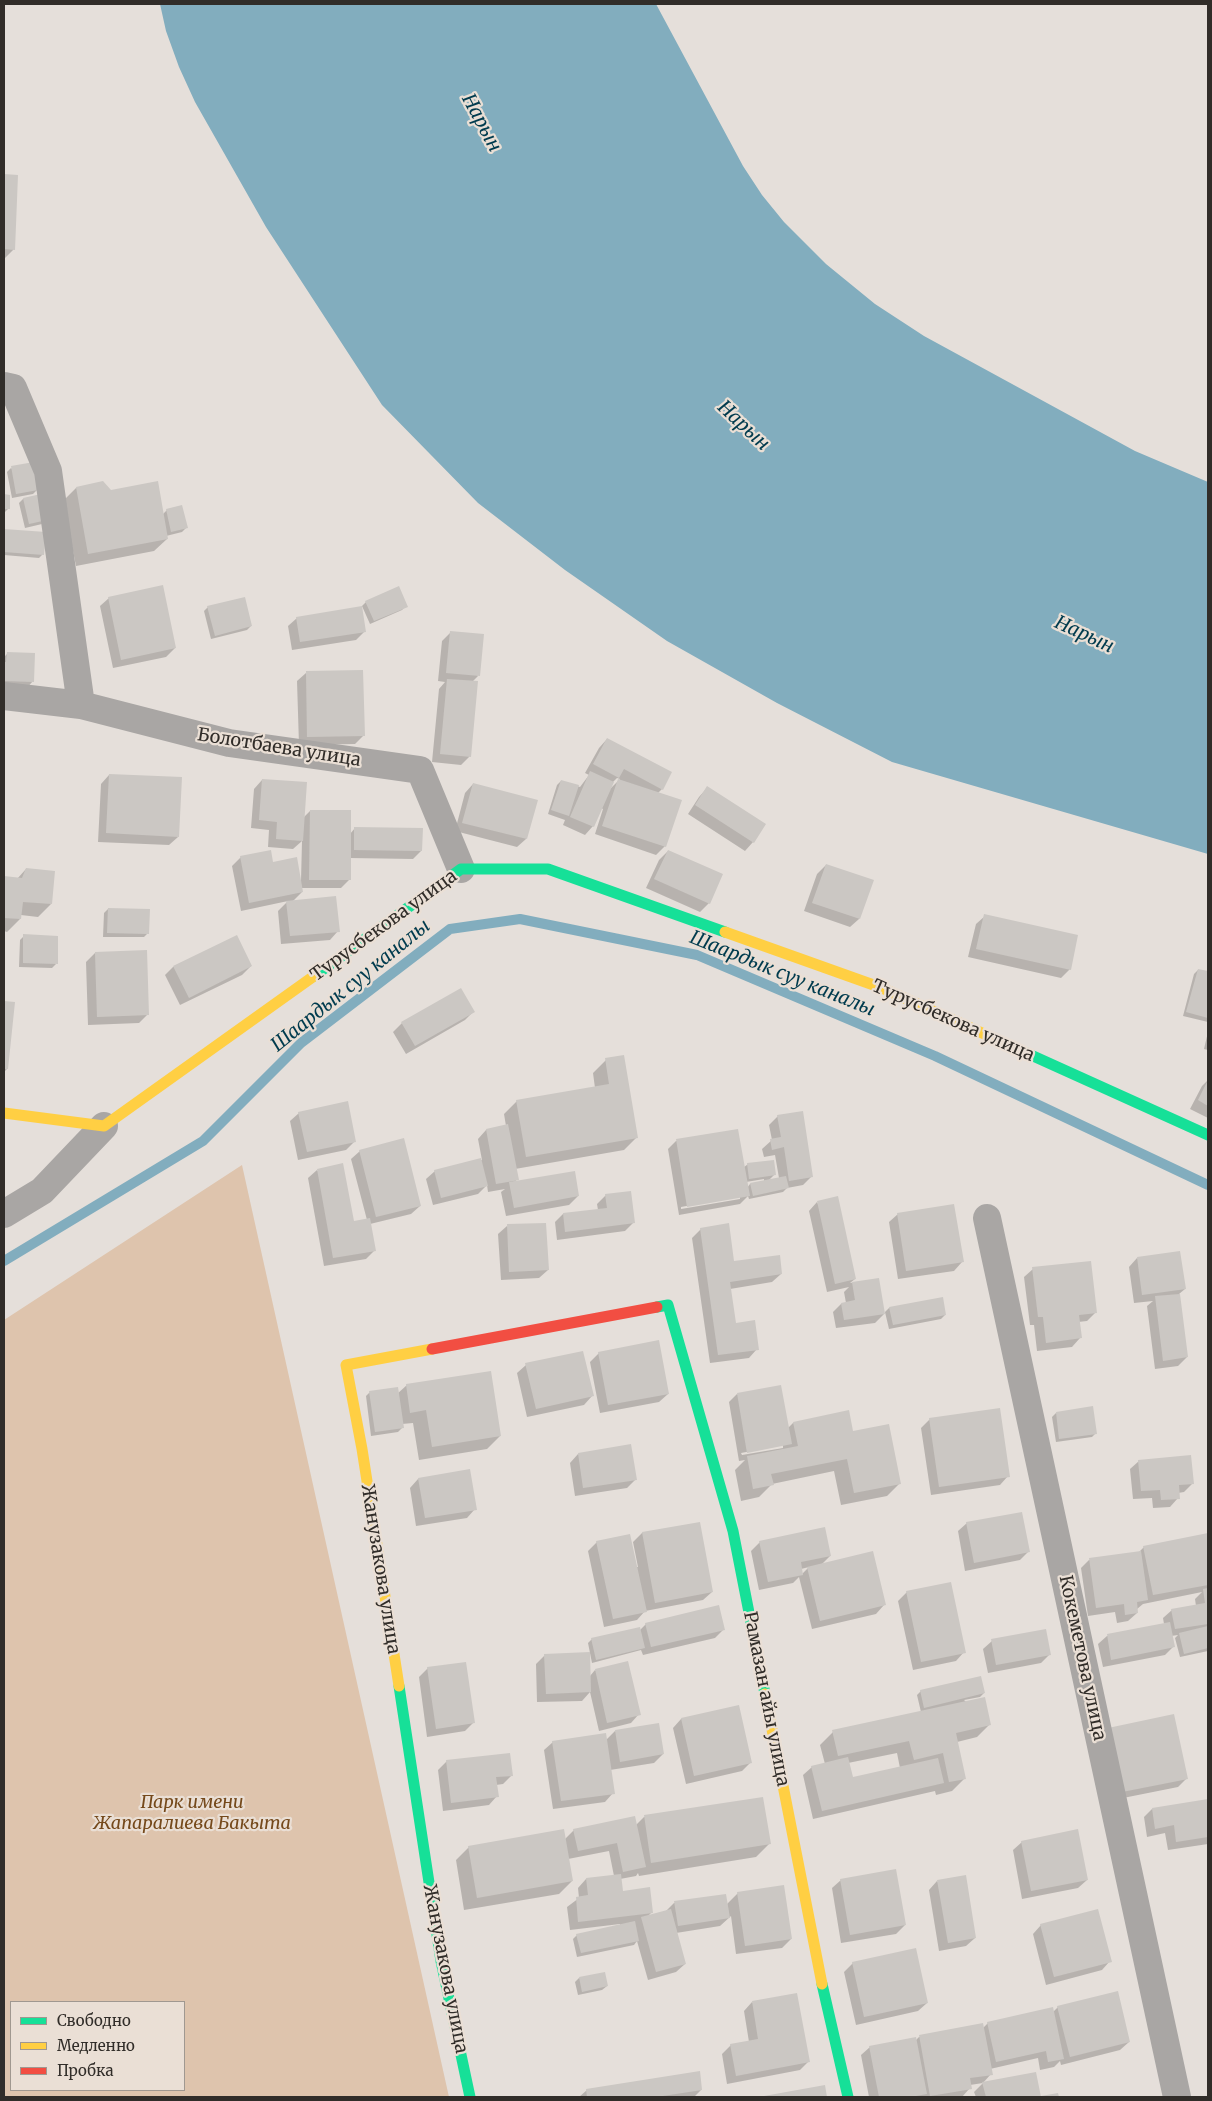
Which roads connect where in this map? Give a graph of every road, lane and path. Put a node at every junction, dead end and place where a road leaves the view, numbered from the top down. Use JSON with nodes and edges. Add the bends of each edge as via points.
{"nodes":[{"id":1,"x":4,"y":386,"type":"edge"},
{"id":2,"x":4,"y":696,"type":"edge"},
{"id":3,"x":81,"y":705,"type":"junction"},
{"id":4,"x":461,"y":869,"type":"junction"},
{"id":5,"x":4,"y":1113,"type":"edge"},
{"id":6,"x":104,"y":1126,"type":"junction"},
{"id":7,"x":1208,"y":1135,"type":"edge"},
{"id":8,"x":4,"y":1214,"type":"edge"},
{"id":9,"x":987,"y":1218,"type":"dead end"},
{"id":10,"x":668,"y":1305,"type":"joint"},
{"id":11,"x":470,"y":2097,"type":"edge"},
{"id":12,"x":848,"y":2097,"type":"edge"},
{"id":13,"x":1177,"y":2097,"type":"edge"}],
"edges":[{"from":1,"to":3,"type":"street","via":[[13,388],[48,471]]},
{"from":2,"to":3,"type":"street","name":"Болотбаева улица"},
{"from":3,"to":4,"type":"street","name":"Болотбаева улица","via":[[229,743],[420,770]]},
{"from":4,"to":6,"type":"street","name":"Турусбекова улица"},
{"from":4,"to":7,"type":"street","name":"Турусбекова улица","via":[[548,869],[882,988]]},
{"from":5,"to":6,"type":"street"},
{"from":6,"to":8,"type":"street","via":[[42,1191]]},
{"from":9,"to":13,"type":"street","name":"Кокеметова улица"},
{"from":10,"to":11,"type":"street","name":"Жанузакова улица","via":[[346,1365],[362,1449],[440,1961]]},
{"from":10,"to":12,"type":"street","name":"Рамазан айы улица","via":[[733,1531],[826,2003]]}]}
